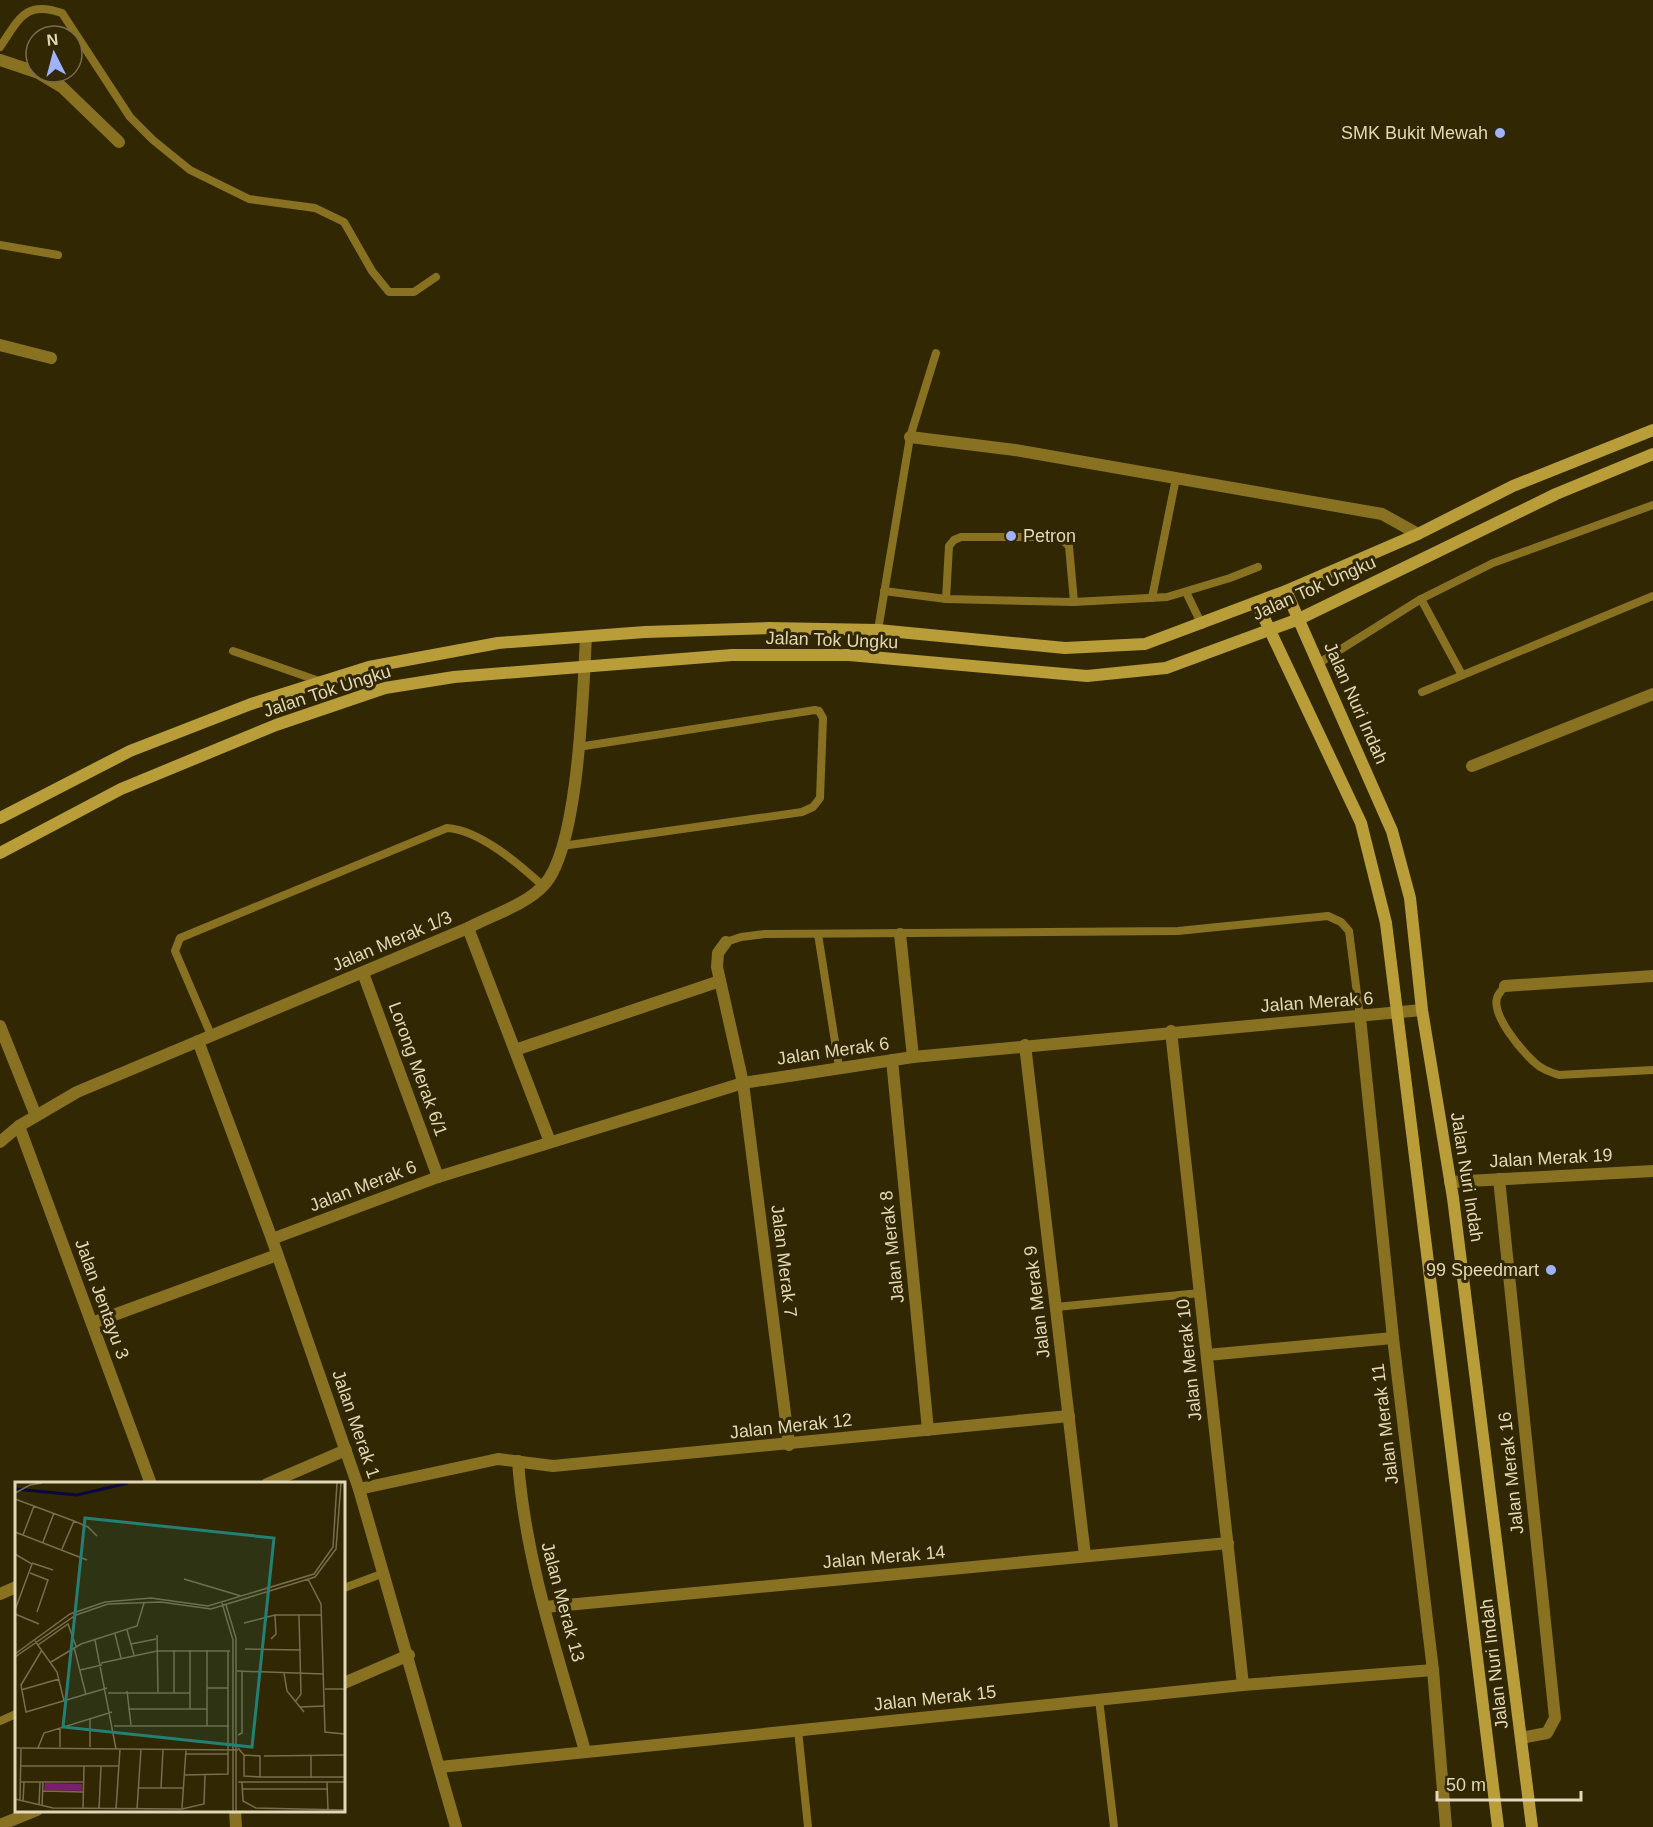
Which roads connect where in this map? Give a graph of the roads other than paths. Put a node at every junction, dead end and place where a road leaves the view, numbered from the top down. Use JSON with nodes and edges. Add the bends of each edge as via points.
{"nodes":[{"id":1,"x":0,"y":47,"type":"edge"},
{"id":2,"x":0,"y":60,"type":"edge"},
{"id":3,"x":24,"y":68,"type":"edge"},
{"id":4,"x":58,"y":84,"type":"edge"},
{"id":5,"x":119,"y":142,"type":"dead end"},
{"id":6,"x":0,"y":245,"type":"edge"},
{"id":7,"x":58,"y":255,"type":"dead end"},
{"id":8,"x":436,"y":278,"type":"dead end"},
{"id":9,"x":0,"y":345,"type":"edge"},
{"id":10,"x":936,"y":353,"type":"dead end"},
{"id":11,"x":51,"y":358,"type":"dead end"},
{"id":12,"x":1653,"y":430,"type":"edge"},
{"id":13,"x":910,"y":437,"type":"junction"},
{"id":14,"x":1653,"y":454,"type":"edge"},
{"id":15,"x":1176,"y":478,"type":"junction"},
{"id":16,"x":1653,"y":505,"type":"edge"},
{"id":17,"x":1419,"y":534,"type":"junction"},
{"id":18,"x":1258,"y":567,"type":"dead end"},
{"id":19,"x":884,"y":591,"type":"junction"},
{"id":20,"x":1286,"y":591,"type":"junction"},
{"id":21,"x":1186,"y":592,"type":"junction"},
{"id":22,"x":1653,"y":596,"type":"edge"},
{"id":23,"x":1152,"y":598,"type":"junction"},
{"id":24,"x":946,"y":599,"type":"junction"},
{"id":25,"x":1421,"y":599,"type":"junction"},
{"id":26,"x":1074,"y":602,"type":"junction"},
{"id":27,"x":1257,"y":603,"type":"junction"},
{"id":28,"x":1299,"y":619,"type":"junction"},
{"id":29,"x":1202,"y":625,"type":"junction"},
{"id":30,"x":1270,"y":628,"type":"junction"},
{"id":31,"x":878,"y":630,"type":"junction"},
{"id":32,"x":586,"y":637,"type":"junction"},
{"id":33,"x":233,"y":651,"type":"dead end"},
{"id":34,"x":1319,"y":663,"type":"junction"},
{"id":35,"x":584,"y":666,"type":"junction"},
{"id":36,"x":1462,"y":675,"type":"junction"},
{"id":37,"x":321,"y":682,"type":"junction"},
{"id":38,"x":1422,"y":692,"type":"dead end"},
{"id":39,"x":1653,"y":694,"type":"edge"},
{"id":40,"x":578,"y":747,"type":"junction"},
{"id":41,"x":1472,"y":766,"type":"dead end"},
{"id":42,"x":0,"y":818,"type":"edge"},
{"id":43,"x":562,"y":846,"type":"junction"},
{"id":44,"x":0,"y":853,"type":"edge"},
{"id":45,"x":543,"y":886,"type":"junction"},
{"id":46,"x":468,"y":928,"type":"junction"},
{"id":47,"x":818,"y":934,"type":"junction"},
{"id":48,"x":900,"y":934,"type":"junction"},
{"id":49,"x":726,"y":942,"type":"joint"},
{"id":50,"x":363,"y":974,"type":"junction"},
{"id":51,"x":1653,"y":976,"type":"edge"},
{"id":52,"x":720,"y":981,"type":"junction"},
{"id":53,"x":1505,"y":986,"type":"joint"},
{"id":54,"x":1422,"y":1010,"type":"junction"},
{"id":55,"x":1395,"y":1014,"type":"junction"},
{"id":56,"x":1360,"y":1017,"type":"junction"},
{"id":57,"x":0,"y":1026,"type":"edge"},
{"id":58,"x":1171,"y":1031,"type":"junction"},
{"id":59,"x":211,"y":1035,"type":"junction"},
{"id":60,"x":198,"y":1041,"type":"junction"},
{"id":61,"x":1025,"y":1045,"type":"junction"},
{"id":62,"x":515,"y":1050,"type":"junction"},
{"id":63,"x":913,"y":1057,"type":"junction"},
{"id":64,"x":892,"y":1060,"type":"junction"},
{"id":65,"x":839,"y":1067,"type":"junction"},
{"id":66,"x":1653,"y":1070,"type":"edge"},
{"id":67,"x":743,"y":1083,"type":"junction"},
{"id":68,"x":36,"y":1116,"type":"junction"},
{"id":69,"x":19,"y":1126,"type":"junction"},
{"id":70,"x":0,"y":1142,"type":"edge"},
{"id":71,"x":550,"y":1142,"type":"junction"},
{"id":72,"x":1653,"y":1171,"type":"edge"},
{"id":73,"x":438,"y":1177,"type":"junction"},
{"id":74,"x":1499,"y":1179,"type":"junction"},
{"id":75,"x":1450,"y":1182,"type":"junction"},
{"id":76,"x":272,"y":1239,"type":"junction"},
{"id":77,"x":277,"y":1255,"type":"junction"},
{"id":78,"x":1200,"y":1293,"type":"junction"},
{"id":79,"x":1056,"y":1307,"type":"junction"},
{"id":80,"x":92,"y":1323,"type":"junction"},
{"id":81,"x":1393,"y":1338,"type":"junction"},
{"id":82,"x":1207,"y":1355,"type":"junction"},
{"id":83,"x":1069,"y":1416,"type":"junction"},
{"id":84,"x":928,"y":1430,"type":"junction"},
{"id":85,"x":789,"y":1445,"type":"junction"},
{"id":86,"x":346,"y":1450,"type":"junction"},
{"id":87,"x":518,"y":1461,"type":"junction"},
{"id":88,"x":150,"y":1482,"type":"edge"},
{"id":89,"x":272,"y":1482,"type":"edge"},
{"id":90,"x":359,"y":1489,"type":"junction"},
{"id":91,"x":1228,"y":1543,"type":"junction"},
{"id":92,"x":1085,"y":1556,"type":"junction"},
{"id":93,"x":384,"y":1573,"type":"junction"},
{"id":94,"x":15,"y":1587,"type":"edge"},
{"id":95,"x":345,"y":1588,"type":"edge"},
{"id":96,"x":0,"y":1594,"type":"edge"},
{"id":97,"x":544,"y":1607,"type":"junction"},
{"id":98,"x":409,"y":1655,"type":"junction"},
{"id":99,"x":1433,"y":1670,"type":"junction"},
{"id":100,"x":345,"y":1683,"type":"edge"},
{"id":101,"x":1243,"y":1685,"type":"junction"},
{"id":102,"x":1099,"y":1699,"type":"junction"},
{"id":103,"x":15,"y":1714,"type":"edge"},
{"id":104,"x":0,"y":1721,"type":"edge"},
{"id":105,"x":798,"y":1730,"type":"junction"},
{"id":106,"x":1521,"y":1738,"type":"junction"},
{"id":107,"x":585,"y":1751,"type":"junction"},
{"id":108,"x":440,"y":1767,"type":"junction"},
{"id":109,"x":32,"y":1812,"type":"edge"},
{"id":110,"x":235,"y":1812,"type":"edge"},
{"id":111,"x":0,"y":1826,"type":"edge"},
{"id":112,"x":237,"y":1827,"type":"edge"},
{"id":113,"x":456,"y":1827,"type":"edge"},
{"id":114,"x":808,"y":1827,"type":"edge"},
{"id":115,"x":1114,"y":1827,"type":"edge"},
{"id":116,"x":1446,"y":1827,"type":"edge"},
{"id":117,"x":1498,"y":1827,"type":"edge"},
{"id":118,"x":1532,"y":1827,"type":"edge"}],
"edges":[{"from":1,"to":8,"type":"lane","via":[[24,12],[33,6],[47,6],[62,13],[130,117],[190,170],[249,199],[315,208],[344,222],[372,272],[389,292],[414,292]]},
{"from":2,"to":3,"type":"street"},
{"from":4,"to":5,"type":"street"},
{"from":6,"to":7,"type":"lane"},
{"from":9,"to":11,"type":"street"},
{"from":10,"to":13,"type":"lane"},
{"from":12,"to":17,"type":"main road","name":"Jalan Tok Ungku","via":[[1513,486]]},
{"from":13,"to":15,"type":"street","via":[[1015,450]]},
{"from":13,"to":19,"type":"lane"},
{"from":14,"to":28,"type":"main road","name":"Jalan Tok Ungku","via":[[1556,494]]},
{"from":15,"to":17,"type":"street","via":[[1382,514]]},
{"from":15,"to":23,"type":"lane"},
{"from":16,"to":25,"type":"lane","via":[[1493,563]]},
{"from":17,"to":20,"type":"main road","name":"Jalan Tok Ungku"},
{"from":18,"to":21,"type":"lane"},
{"from":19,"to":24,"type":"lane"},
{"from":19,"to":31,"type":"lane"},
{"from":20,"to":27,"type":"main road","name":"Jalan Tok Ungku"},
{"from":20,"to":28,"type":"main road","name":"Jalan Nuri Indah"},
{"from":21,"to":23,"type":"lane"},
{"from":21,"to":29,"type":"lane"},
{"from":22,"to":36,"type":"lane"},
{"from":23,"to":26,"type":"lane"},
{"from":24,"to":26,"type":"lane"},
{"from":24,"to":26,"type":"lane","via":[[949,546],[954,540],[1059,537],[1069,546]]},
{"from":25,"to":34,"type":"lane"},
{"from":25,"to":36,"type":"lane"},
{"from":27,"to":29,"type":"main road","name":"Jalan Tok Ungku"},
{"from":27,"to":30,"type":"main road","name":"Jalan Nuri Indah"},
{"from":28,"to":30,"type":"main road","name":"Jalan Tok Ungku"},
{"from":28,"to":34,"type":"main road","name":"Jalan Nuri Indah"},
{"from":29,"to":31,"type":"main road","name":"Jalan Tok Ungku","via":[[1145,645],[1065,648]]},
{"from":30,"to":35,"type":"main road","name":"Jalan Tok Ungku","via":[[1166,668],[1087,676],[849,655],[732,654]]},
{"from":30,"to":55,"type":"main road","name":"Jalan Nuri Indah","via":[[1361,823],[1386,923]]},
{"from":31,"to":32,"type":"main road","name":"Jalan Tok Ungku","via":[[769,628]]},
{"from":32,"to":35,"type":"street","name":"Jalan Merak 1/3"},
{"from":32,"to":37,"type":"main road","name":"Jalan Tok Ungku","via":[[498,643],[369,666]]},
{"from":33,"to":37,"type":"lane"},
{"from":34,"to":54,"type":"main road","name":"Jalan Nuri Indah","via":[[1392,831],[1410,898]]},
{"from":35,"to":40,"type":"street","name":"Jalan Merak 1/3"},
{"from":35,"to":44,"type":"main road","name":"Jalan Tok Ungku","via":[[454,677],[385,688],[276,725],[121,789]]},
{"from":36,"to":38,"type":"lane"},
{"from":37,"to":42,"type":"main road","name":"Jalan Tok Ungku","via":[[250,704],[130,751]]},
{"from":39,"to":41,"type":"street"},
{"from":40,"to":43,"type":"street","name":"Jalan Merak 1/3","via":[[573,797]]},
{"from":40,"to":43,"type":"lane","via":[[815,710],[823,718],[820,798],[802,812]]},
{"from":43,"to":45,"type":"street","name":"Jalan Merak 1/3","via":[[551,877]]},
{"from":45,"to":46,"type":"street","name":"Jalan Merak 1/3"},
{"from":45,"to":59,"type":"lane","via":[[514,860],[465,832],[447,828],[180,938],[175,951]]},
{"from":46,"to":50,"type":"street","name":"Jalan Merak 1/3"},
{"from":46,"to":62,"type":"street"},
{"from":47,"to":48,"type":"lane"},
{"from":47,"to":49,"type":"lane","via":[[765,934]]},
{"from":47,"to":65,"type":"lane"},
{"from":48,"to":56,"type":"lane","via":[[1178,932],[1328,916],[1349,931]]},
{"from":48,"to":63,"type":"street"},
{"from":49,"to":52,"type":"street","name":"Jalan Merak 7","via":[[718,953]]},
{"from":50,"to":59,"type":"street","name":"Jalan Merak 1/3"},
{"from":50,"to":73,"type":"street","name":"Lorong Merak 6/1"},
{"from":51,"to":53,"type":"street"},
{"from":52,"to":62,"type":"street"},
{"from":52,"to":67,"type":"street","name":"Jalan Merak 7"},
{"from":53,"to":66,"type":"lane","via":[[1497,996],[1504,1025],[1534,1063],[1545,1070],[1559,1075]]},
{"from":54,"to":55,"type":"street","name":"Jalan Merak 6"},
{"from":54,"to":75,"type":"main road","name":"Jalan Nuri Indah"},
{"from":55,"to":56,"type":"street","name":"Jalan Merak 6"},
{"from":55,"to":117,"type":"main road","name":"Jalan Nuri Indah"},
{"from":56,"to":58,"type":"street","name":"Jalan Merak 6"},
{"from":56,"to":81,"type":"street","name":"Jalan Merak 11"},
{"from":57,"to":68,"type":"street"},
{"from":58,"to":61,"type":"street","name":"Jalan Merak 6"},
{"from":58,"to":78,"type":"street","name":"Jalan Merak 10"},
{"from":59,"to":60,"type":"street","name":"Jalan Merak 1/3"},
{"from":60,"to":68,"type":"street","name":"Jalan Merak 1/3","via":[[77,1092]]},
{"from":60,"to":76,"type":"street","name":"Jalan Merak 1"},
{"from":61,"to":63,"type":"street","name":"Jalan Merak 6"},
{"from":61,"to":79,"type":"street","name":"Jalan Merak 9"},
{"from":62,"to":71,"type":"street"},
{"from":63,"to":64,"type":"street","name":"Jalan Merak 6"},
{"from":64,"to":65,"type":"street","name":"Jalan Merak 6"},
{"from":64,"to":84,"type":"street","name":"Jalan Merak 8"},
{"from":65,"to":67,"type":"street","name":"Jalan Merak 6"},
{"from":67,"to":71,"type":"street","name":"Jalan Merak 6"},
{"from":67,"to":85,"type":"street","name":"Jalan Merak 7"},
{"from":68,"to":69,"type":"street","name":"Jalan Merak 1/3"},
{"from":69,"to":70,"type":"street","name":"Jalan Merak 1/3"},
{"from":69,"to":80,"type":"street","name":"Jalan Jentayu 3"},
{"from":71,"to":73,"type":"street","name":"Jalan Merak 6"},
{"from":72,"to":74,"type":"street","name":"Jalan Merak 19"},
{"from":73,"to":76,"type":"street","name":"Jalan Merak 6"},
{"from":74,"to":75,"type":"street","name":"Jalan Merak 19"},
{"from":74,"to":106,"type":"street","name":"Jalan Merak 16","via":[[1555,1718],[1547,1733]]},
{"from":75,"to":106,"type":"main road","name":"Jalan Nuri Indah"},
{"from":76,"to":77,"type":"street","name":"Jalan Merak 1"},
{"from":77,"to":80,"type":"street"},
{"from":77,"to":86,"type":"street","name":"Jalan Merak 1"},
{"from":78,"to":79,"type":"lane"},
{"from":78,"to":82,"type":"street","name":"Jalan Merak 10"},
{"from":79,"to":83,"type":"street","name":"Jalan Merak 9"},
{"from":80,"to":88,"type":"street","name":"Jalan Jentayu 3"},
{"from":81,"to":82,"type":"street"},
{"from":81,"to":99,"type":"street","name":"Jalan Merak 11"},
{"from":82,"to":91,"type":"street","name":"Jalan Merak 10"},
{"from":83,"to":84,"type":"street","name":"Jalan Merak 12"},
{"from":83,"to":92,"type":"street","name":"Jalan Merak 9"},
{"from":84,"to":85,"type":"street","name":"Jalan Merak 12"},
{"from":85,"to":87,"type":"street","name":"Jalan Merak 12","via":[[553,1466]]},
{"from":86,"to":89,"type":"street"},
{"from":86,"to":90,"type":"street","name":"Jalan Merak 1"},
{"from":87,"to":90,"type":"street","name":"Jalan Merak 12","via":[[471,1463]]},
{"from":87,"to":97,"type":"street","name":"Jalan Merak 13","via":[[520,1500]]},
{"from":90,"to":93,"type":"street","name":"Jalan Merak 1"},
{"from":91,"to":92,"type":"street","name":"Jalan Merak 14"},
{"from":91,"to":101,"type":"street","name":"Jalan Merak 10"},
{"from":92,"to":97,"type":"street","name":"Jalan Merak 14"},
{"from":93,"to":95,"type":"lane"},
{"from":93,"to":98,"type":"street","name":"Jalan Merak 1"},
{"from":94,"to":96,"type":"street"},
{"from":97,"to":107,"type":"street","name":"Jalan Merak 13"},
{"from":98,"to":100,"type":"street"},
{"from":98,"to":108,"type":"street","name":"Jalan Merak 1"},
{"from":99,"to":101,"type":"street","name":"Jalan Merak 15"},
{"from":99,"to":116,"type":"street","name":"Jalan Merak 11"},
{"from":101,"to":102,"type":"street","name":"Jalan Merak 15"},
{"from":102,"to":105,"type":"street","name":"Jalan Merak 15"},
{"from":102,"to":115,"type":"lane"},
{"from":103,"to":104,"type":"lane"},
{"from":105,"to":107,"type":"street","name":"Jalan Merak 15"},
{"from":105,"to":114,"type":"lane"},
{"from":106,"to":118,"type":"main road","name":"Jalan Nuri Indah"},
{"from":107,"to":108,"type":"street","name":"Jalan Merak 15"},
{"from":108,"to":113,"type":"street","name":"Jalan Merak 1"},
{"from":109,"to":111,"type":"street"},
{"from":110,"to":112,"type":"street"}]}
